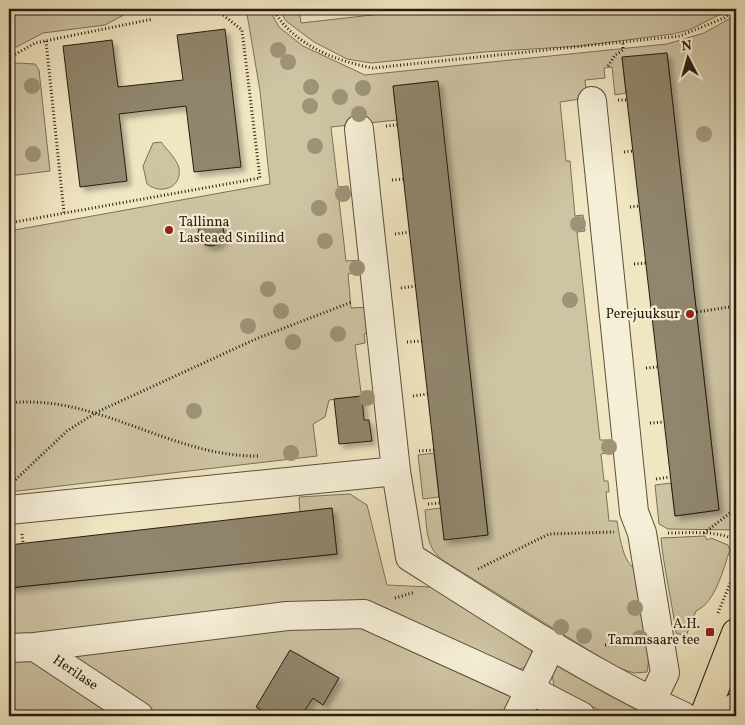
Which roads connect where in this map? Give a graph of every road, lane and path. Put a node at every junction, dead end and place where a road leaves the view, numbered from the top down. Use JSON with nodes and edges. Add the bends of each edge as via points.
{"nodes":[{"id":1,"x":273,"y":9,"type":"edge"},
{"id":2,"x":736,"y":10,"type":"edge"},
{"id":3,"x":218,"y":11,"type":"dead end"},
{"id":4,"x":154,"y":19,"type":"dead end"},
{"id":5,"x":46,"y":41,"type":"junction"},
{"id":6,"x":624,"y":43,"type":"junction"},
{"id":7,"x":9,"y":58,"type":"edge"},
{"id":8,"x":608,"y":66,"type":"dead end"},
{"id":9,"x":592,"y":101,"type":"dead end"},
{"id":10,"x":398,"y":125,"type":"dead end"},
{"id":11,"x":369,"y":128,"type":"joint"},
{"id":12,"x":736,"y":154,"type":"edge"},
{"id":13,"x":404,"y":179,"type":"dead end"},
{"id":14,"x":385,"y":180,"type":"dead end"},
{"id":15,"x":64,"y":213,"type":"junction"},
{"id":16,"x":9,"y":223,"type":"edge"},
{"id":17,"x":410,"y":232,"type":"dead end"},
{"id":18,"x":392,"y":234,"type":"dead end"},
{"id":19,"x":736,"y":256,"type":"edge"},
{"id":20,"x":416,"y":286,"type":"dead end"},
{"id":21,"x":387,"y":294,"type":"junction"},
{"id":22,"x":736,"y":306,"type":"edge"},
{"id":23,"x":697,"y":312,"type":"dead end"},
{"id":24,"x":422,"y":341,"type":"dead end"},
{"id":25,"x":404,"y":343,"type":"dead end"},
{"id":26,"x":428,"y":394,"type":"dead end"},
{"id":27,"x":409,"y":396,"type":"dead end"},
{"id":28,"x":9,"y":403,"type":"edge"},
{"id":29,"x":97,"y":412,"type":"junction"},
{"id":30,"x":664,"y":422,"type":"dead end"},
{"id":31,"x":645,"y":424,"type":"dead end"},
{"id":32,"x":434,"y":450,"type":"dead end"},
{"id":33,"x":415,"y":452,"type":"dead end"},
{"id":34,"x":267,"y":456,"type":"dead end"},
{"id":35,"x":396,"y":471,"type":"junction"},
{"id":36,"x":670,"y":478,"type":"dead end"},
{"id":37,"x":651,"y":480,"type":"dead end"},
{"id":38,"x":9,"y":486,"type":"edge"},
{"id":39,"x":736,"y":499,"type":"edge"},
{"id":40,"x":9,"y":510,"type":"edge"},
{"id":41,"x":619,"y":532,"type":"dead end"},
{"id":42,"x":660,"y":533,"type":"dead end"},
{"id":43,"x":703,"y":533,"type":"junction"},
{"id":44,"x":736,"y":540,"type":"edge"},
{"id":45,"x":471,"y":572,"type":"dead end"},
{"id":46,"x":736,"y":633,"type":"edge"},
{"id":47,"x":552,"y":644,"type":"junction"},
{"id":48,"x":640,"y":644,"type":"dead end"},
{"id":49,"x":596,"y":645,"type":"dead end"},
{"id":50,"x":35,"y":647,"type":"junction"},
{"id":51,"x":9,"y":648,"type":"edge"},
{"id":52,"x":730,"y":672,"type":"edge"},
{"id":53,"x":531,"y":690,"type":"junction"},
{"id":54,"x":650,"y":702,"type":"junction"},
{"id":55,"x":736,"y":707,"type":"edge"},
{"id":56,"x":680,"y":715,"type":"edge"},
{"id":57,"x":139,"y":716,"type":"edge"},
{"id":58,"x":517,"y":716,"type":"edge"},
{"id":59,"x":581,"y":716,"type":"edge"},
{"id":60,"x":704,"y":716,"type":"edge"},
{"id":61,"x":732,"y":716,"type":"edge"}],
"edges":[{"from":1,"to":6,"type":"path","via":[[294,36],[349,64],[373,68]]},
{"from":2,"to":6,"type":"path","via":[[680,36]]},
{"from":3,"to":15,"type":"path","via":[[242,30],[260,178]]},
{"from":4,"to":5,"type":"path"},
{"from":5,"to":7,"type":"path"},
{"from":5,"to":15,"type":"path"},
{"from":6,"to":8,"type":"path","via":[[623,50]]},
{"from":9,"to":54,"type":"street","via":[[634,512],[642,533],[665,673]]},
{"from":10,"to":11,"type":"path"},
{"from":11,"to":21,"type":"street"},
{"from":12,"to":19,"type":"path"},
{"from":13,"to":14,"type":"path"},
{"from":15,"to":16,"type":"path"},
{"from":17,"to":18,"type":"path"},
{"from":20,"to":21,"type":"path"},
{"from":21,"to":29,"type":"path","via":[[351,302],[287,326]]},
{"from":21,"to":35,"type":"street"},
{"from":22,"to":23,"type":"path"},
{"from":24,"to":25,"type":"path"},
{"from":26,"to":27,"type":"path"},
{"from":28,"to":29,"type":"path","via":[[35,400]]},
{"from":29,"to":34,"type":"path","via":[[184,444],[240,456]]},
{"from":29,"to":38,"type":"path","via":[[67,431]]},
{"from":30,"to":31,"type":"path"},
{"from":32,"to":33,"type":"path"},
{"from":35,"to":40,"type":"street"},
{"from":35,"to":47,"type":"street","via":[[410,556]]},
{"from":36,"to":37,"type":"path"},
{"from":39,"to":43,"type":"path","via":[[730,513]]},
{"from":41,"to":45,"type":"path","via":[[549,534]]},
{"from":42,"to":43,"type":"path"},
{"from":43,"to":44,"type":"path","via":[[725,535]]},
{"from":46,"to":52,"type":"main road"},
{"from":47,"to":53,"type":"street"},
{"from":47,"to":54,"type":"street"},
{"from":48,"to":49,"type":"path"},
{"from":50,"to":51,"type":"street"},
{"from":50,"to":53,"type":"street","via":[[287,616],[364,614]]},
{"from":50,"to":57,"type":"street","name":"Herilase"},
{"from":52,"to":60,"type":"main road"},
{"from":53,"to":58,"type":"street"},
{"from":53,"to":59,"type":"street"},
{"from":54,"to":56,"type":"street"},
{"from":55,"to":61,"type":"main road"}]}
